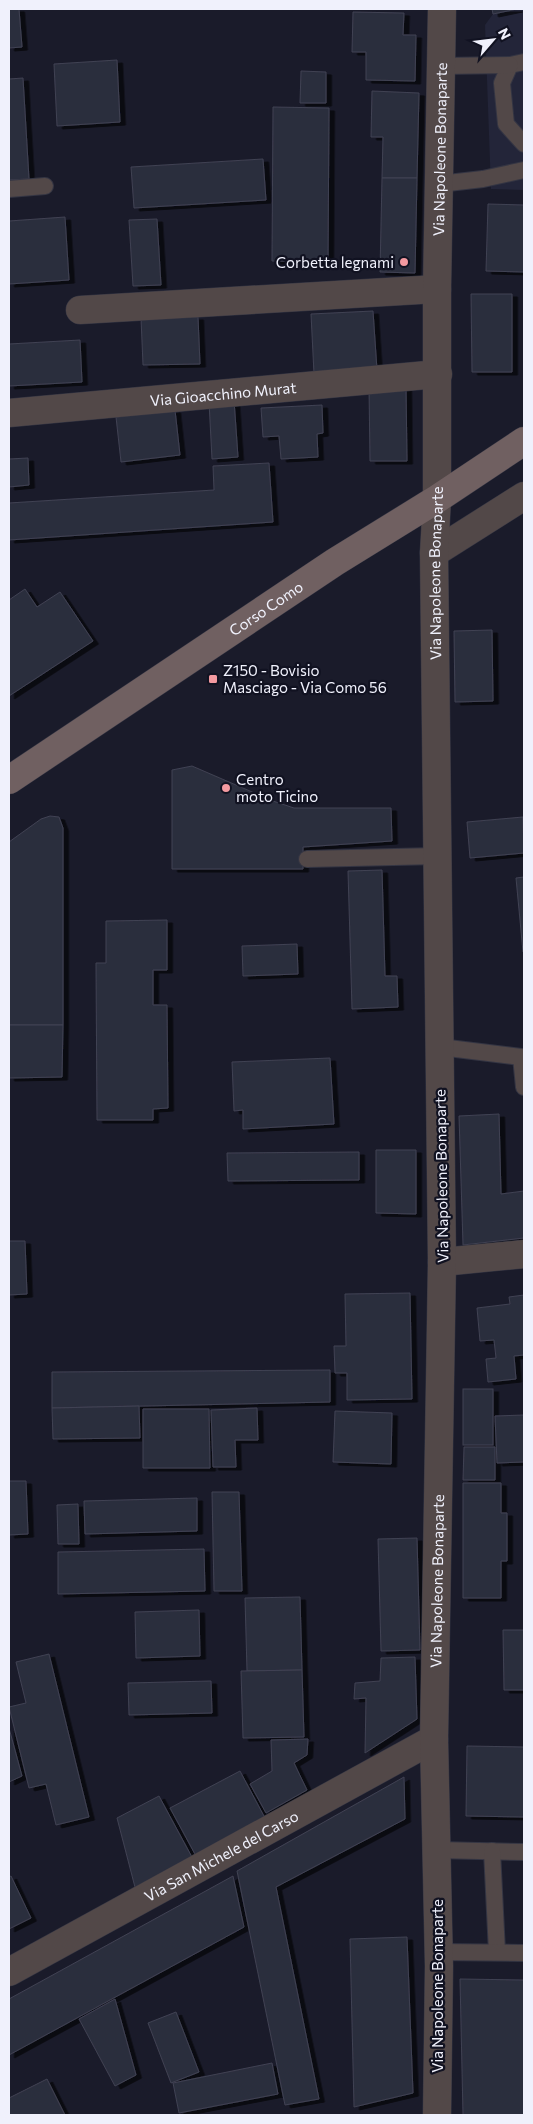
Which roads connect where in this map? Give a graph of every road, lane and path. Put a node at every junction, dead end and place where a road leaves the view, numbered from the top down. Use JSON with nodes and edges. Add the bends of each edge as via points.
{"nodes":[{"id":1,"x":442,"y":9,"type":"edge"},
{"id":2,"x":517,"y":64,"type":"edge"},
{"id":3,"x":441,"y":66,"type":"junction"},
{"id":4,"x":524,"y":144,"type":"edge"},
{"id":5,"x":524,"y":170,"type":"edge"},
{"id":6,"x":439,"y":184,"type":"junction"},
{"id":7,"x":45,"y":186,"type":"dead end"},
{"id":8,"x":9,"y":188,"type":"edge"},
{"id":9,"x":438,"y":289,"type":"junction"},
{"id":10,"x":80,"y":310,"type":"dead end"},
{"id":11,"x":438,"y":374,"type":"junction"},
{"id":12,"x":9,"y":413,"type":"edge"},
{"id":13,"x":524,"y":441,"type":"edge"},
{"id":14,"x":524,"y":496,"type":"edge"},
{"id":15,"x":437,"y":499,"type":"junction"},
{"id":16,"x":434,"y":552,"type":"junction"},
{"id":17,"x":9,"y":780,"type":"edge"},
{"id":18,"x":438,"y":856,"type":"junction"},
{"id":19,"x":307,"y":859,"type":"dead end"},
{"id":20,"x":440,"y":1047,"type":"junction"},
{"id":21,"x":524,"y":1087,"type":"edge"},
{"id":22,"x":524,"y":1254,"type":"edge"},
{"id":23,"x":442,"y":1262,"type":"junction"},
{"id":24,"x":434,"y":1739,"type":"junction"},
{"id":25,"x":437,"y":1850,"type":"junction"},
{"id":26,"x":492,"y":1851,"type":"junction"},
{"id":27,"x":524,"y":1852,"type":"edge"},
{"id":28,"x":437,"y":1952,"type":"junction"},
{"id":29,"x":497,"y":1952,"type":"junction"},
{"id":30,"x":524,"y":1952,"type":"edge"},
{"id":31,"x":9,"y":1972,"type":"edge"},
{"id":32,"x":437,"y":2115,"type":"edge"}],
"edges":[{"from":1,"to":3,"type":"street","name":"Via Napoleone Bonaparte"},
{"from":2,"to":3,"type":"lane"},
{"from":2,"to":4,"type":"lane","via":[[502,83],[506,124]]},
{"from":3,"to":6,"type":"street","name":"Via Napoleone Bonaparte"},
{"from":5,"to":6,"type":"lane"},
{"from":6,"to":9,"type":"street","name":"Via Napoleone Bonaparte"},
{"from":7,"to":8,"type":"lane"},
{"from":9,"to":10,"type":"street"},
{"from":9,"to":11,"type":"street","name":"Via Napoleone Bonaparte"},
{"from":11,"to":12,"type":"street","name":"Via Gioacchino Murat"},
{"from":11,"to":15,"type":"street","name":"Via Napoleone Bonaparte"},
{"from":13,"to":15,"type":"main road","name":"Corso Como"},
{"from":14,"to":16,"type":"street"},
{"from":15,"to":16,"type":"street","name":"Via Napoleone Bonaparte"},
{"from":15,"to":17,"type":"main road","name":"Corso Como","via":[[335,562]]},
{"from":16,"to":18,"type":"street","name":"Via Napoleone Bonaparte"},
{"from":18,"to":19,"type":"lane"},
{"from":18,"to":20,"type":"street","name":"Via Napoleone Bonaparte"},
{"from":20,"to":21,"type":"lane","via":[[522,1057]]},
{"from":20,"to":23,"type":"street","name":"Via Napoleone Bonaparte"},
{"from":22,"to":23,"type":"street"},
{"from":23,"to":24,"type":"street","name":"Via Napoleone Bonaparte"},
{"from":24,"to":25,"type":"street","name":"Via Napoleone Bonaparte"},
{"from":24,"to":31,"type":"street","name":"Via San Michele del Carso"},
{"from":25,"to":26,"type":"lane"},
{"from":25,"to":28,"type":"street","name":"Via Napoleone Bonaparte"},
{"from":26,"to":27,"type":"lane"},
{"from":26,"to":29,"type":"lane"},
{"from":28,"to":29,"type":"lane"},
{"from":28,"to":32,"type":"street","name":"Via Napoleone Bonaparte"},
{"from":29,"to":30,"type":"lane"}]}
